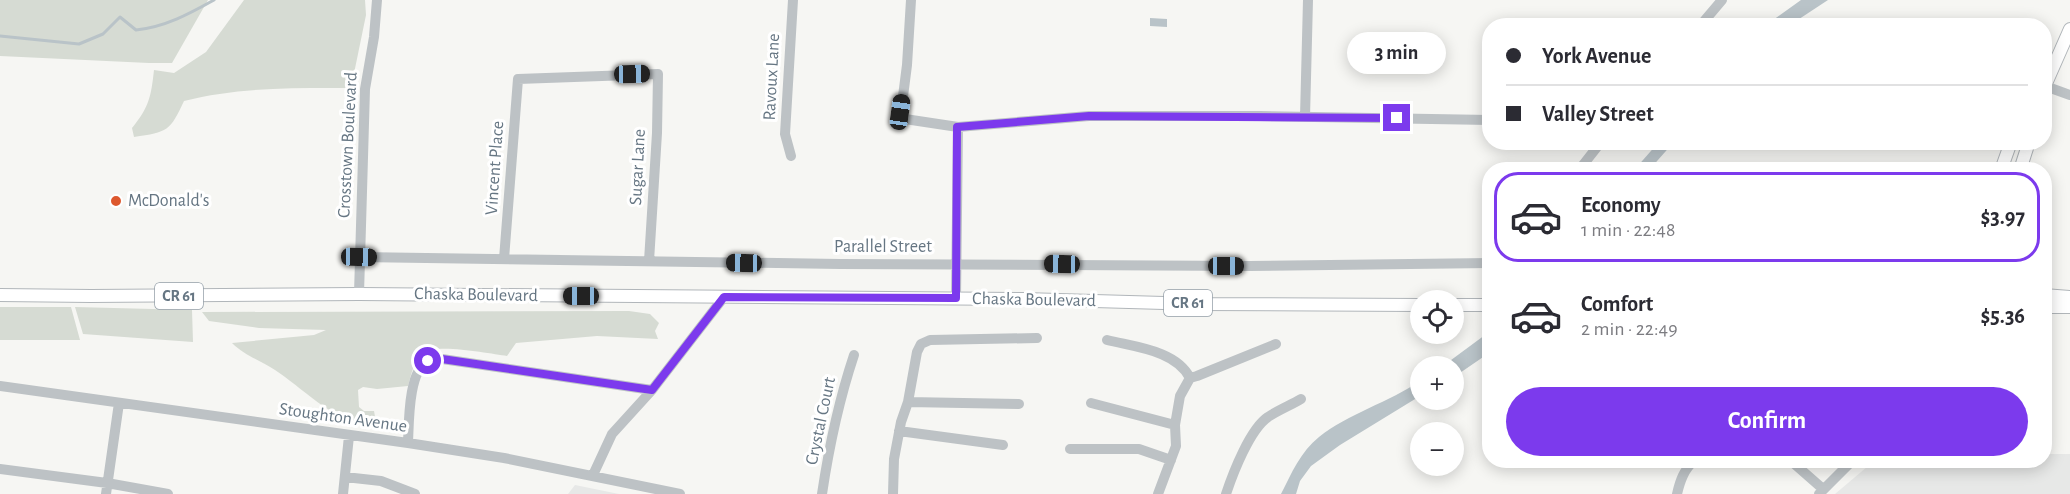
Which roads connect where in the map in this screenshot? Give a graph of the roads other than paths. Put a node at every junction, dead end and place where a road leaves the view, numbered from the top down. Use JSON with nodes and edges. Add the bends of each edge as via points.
{"nodes":[{"id":1,"x":377,"y":0,"type":"edge"},
{"id":2,"x":793,"y":0,"type":"edge"},
{"id":3,"x":910,"y":0,"type":"edge"},
{"id":4,"x":1308,"y":0,"type":"edge"},
{"id":5,"x":1722,"y":0,"type":"edge"},
{"id":6,"x":1707,"y":18,"type":"edge"},
{"id":7,"x":2070,"y":29,"type":"edge"},
{"id":8,"x":2052,"y":71,"type":"edge"},
{"id":9,"x":658,"y":74,"type":"joint"},
{"id":10,"x":2052,"y":89,"type":"edge"},
{"id":11,"x":2070,"y":95,"type":"edge"},
{"id":12,"x":1305,"y":117,"type":"junction"},
{"id":13,"x":1482,"y":120,"type":"edge"},
{"id":14,"x":957,"y":127,"type":"junction"},
{"id":15,"x":1595,"y":150,"type":"edge"},
{"id":16,"x":791,"y":156,"type":"dead end"},
{"id":17,"x":1585,"y":162,"type":"edge"},
{"id":18,"x":359,"y":257,"type":"junction"},
{"id":19,"x":504,"y":259,"type":"junction"},
{"id":20,"x":649,"y":261,"type":"junction"},
{"id":21,"x":1482,"y":263,"type":"edge"},
{"id":22,"x":955,"y":264,"type":"junction"},
{"id":23,"x":358,"y":294,"type":"junction"},
{"id":24,"x":0,"y":295,"type":"edge"},
{"id":25,"x":2052,"y":296,"type":"edge"},
{"id":26,"x":724,"y":297,"type":"junction"},
{"id":27,"x":2070,"y":297,"type":"edge"},
{"id":28,"x":956,"y":298,"type":"junction"},
{"id":29,"x":1410,"y":305,"type":"edge"},
{"id":30,"x":1464,"y":305,"type":"edge"},
{"id":31,"x":1482,"y":305,"type":"edge"},
{"id":32,"x":2052,"y":307,"type":"edge"},
{"id":33,"x":2070,"y":307,"type":"edge"},
{"id":34,"x":1037,"y":338,"type":"dead end"},
{"id":35,"x":1107,"y":340,"type":"dead end"},
{"id":36,"x":1276,"y":344,"type":"dead end"},
{"id":37,"x":854,"y":355,"type":"dead end"},
{"id":38,"x":1190,"y":378,"type":"junction"},
{"id":39,"x":0,"y":386,"type":"edge"},
{"id":40,"x":652,"y":390,"type":"junction"},
{"id":41,"x":1301,"y":399,"type":"dead end"},
{"id":42,"x":908,"y":402,"type":"junction"},
{"id":43,"x":119,"y":403,"type":"junction"},
{"id":44,"x":1091,"y":403,"type":"dead end"},
{"id":45,"x":1019,"y":404,"type":"dead end"},
{"id":46,"x":1175,"y":425,"type":"junction"},
{"id":47,"x":900,"y":431,"type":"junction"},
{"id":48,"x":349,"y":436,"type":"junction"},
{"id":49,"x":408,"y":443,"type":"junction"},
{"id":50,"x":1002,"y":445,"type":"dead end"},
{"id":51,"x":1070,"y":449,"type":"dead end"},
{"id":52,"x":1171,"y":460,"type":"junction"},
{"id":53,"x":1687,"y":468,"type":"edge"},
{"id":54,"x":1798,"y":468,"type":"edge"},
{"id":55,"x":1845,"y":468,"type":"edge"},
{"id":56,"x":0,"y":469,"type":"edge"},
{"id":57,"x":593,"y":475,"type":"junction"},
{"id":58,"x":345,"y":477,"type":"junction"},
{"id":59,"x":107,"y":489,"type":"edge"},
{"id":60,"x":1821,"y":491,"type":"edge"},
{"id":61,"x":168,"y":494,"type":"edge"},
{"id":62,"x":343,"y":494,"type":"edge"},
{"id":63,"x":415,"y":494,"type":"edge"},
{"id":64,"x":680,"y":494,"type":"edge"},
{"id":65,"x":822,"y":494,"type":"edge"},
{"id":66,"x":893,"y":494,"type":"edge"},
{"id":67,"x":1158,"y":494,"type":"edge"},
{"id":68,"x":1226,"y":494,"type":"edge"},
{"id":69,"x":1677,"y":494,"type":"edge"}],
"edges":[{"from":1,"to":18,"type":"street","name":"Crosstown Boulevard","via":[[365,89]]},
{"from":2,"to":16,"type":"street","name":"Ravoux Lane","via":[[785,134]]},
{"from":3,"to":14,"type":"street","via":[[901,118]]},
{"from":4,"to":12,"type":"street"},
{"from":5,"to":6,"type":"street"},
{"from":7,"to":8,"type":"main road"},
{"from":9,"to":19,"type":"street","name":"Vincent Place","via":[[518,79]]},
{"from":9,"to":20,"type":"street","name":"Sugar Lane"},
{"from":10,"to":11,"type":"street"},
{"from":12,"to":13,"type":"street"},
{"from":12,"to":14,"type":"street","via":[[1089,116]]},
{"from":14,"to":22,"type":"street"},
{"from":15,"to":17,"type":"street"},
{"from":18,"to":19,"type":"street","name":"Parallel Street"},
{"from":18,"to":23,"type":"street","name":"Crosstown Boulevard"},
{"from":19,"to":20,"type":"street","name":"Parallel Street"},
{"from":20,"to":22,"type":"street","name":"Parallel Street"},
{"from":21,"to":22,"type":"street","name":"Parallel Street"},
{"from":22,"to":28,"type":"street"},
{"from":23,"to":24,"type":"main road","name":"Chaska Boulevard","number":"CR 61"},
{"from":23,"to":26,"type":"main road","name":"Chaska Boulevard","number":"CR 61"},
{"from":25,"to":27,"type":"main road"},
{"from":26,"to":28,"type":"main road","name":"Chaska Boulevard","number":"CR 61"},
{"from":26,"to":40,"type":"street"},
{"from":28,"to":29,"type":"main road","name":"Chaska Boulevard","number":"CR 61"},
{"from":30,"to":31,"type":"main road"},
{"from":32,"to":33,"type":"main road"},
{"from":34,"to":42,"type":"street","via":[[930,340],[921,344]]},
{"from":35,"to":38,"type":"street","via":[[1164,355],[1185,369]]},
{"from":36,"to":38,"type":"street"},
{"from":37,"to":65,"type":"street","name":"Crystal Court","via":[[842,393]]},
{"from":38,"to":46,"type":"street","via":[[1180,396]]},
{"from":39,"to":43,"type":"street","name":"Stoughton Avenue"},
{"from":40,"to":49,"type":"street","via":[[442,359],[428,361],[420,368],[410,403]]},
{"from":40,"to":57,"type":"street","via":[[612,434]]},
{"from":41,"to":68,"type":"street","via":[[1267,417],[1259,426]]},
{"from":42,"to":45,"type":"street"},
{"from":42,"to":47,"type":"street"},
{"from":43,"to":48,"type":"street","name":"Stoughton Avenue"},
{"from":43,"to":59,"type":"street"},
{"from":44,"to":46,"type":"street"},
{"from":46,"to":52,"type":"street","via":[[1176,446]]},
{"from":47,"to":50,"type":"street"},
{"from":47,"to":66,"type":"street"},
{"from":48,"to":49,"type":"street","name":"Stoughton Avenue"},
{"from":48,"to":58,"type":"street"},
{"from":49,"to":57,"type":"street","name":"Stoughton Avenue"},
{"from":51,"to":52,"type":"street","via":[[1139,449]]},
{"from":52,"to":67,"type":"street"},
{"from":53,"to":69,"type":"street"},
{"from":54,"to":60,"type":"street"},
{"from":55,"to":60,"type":"street"},
{"from":56,"to":59,"type":"street"},
{"from":57,"to":64,"type":"street","name":"Stoughton Avenue"},
{"from":58,"to":62,"type":"street"},
{"from":58,"to":63,"type":"street","via":[[381,481]]},
{"from":59,"to":61,"type":"street"}]}
